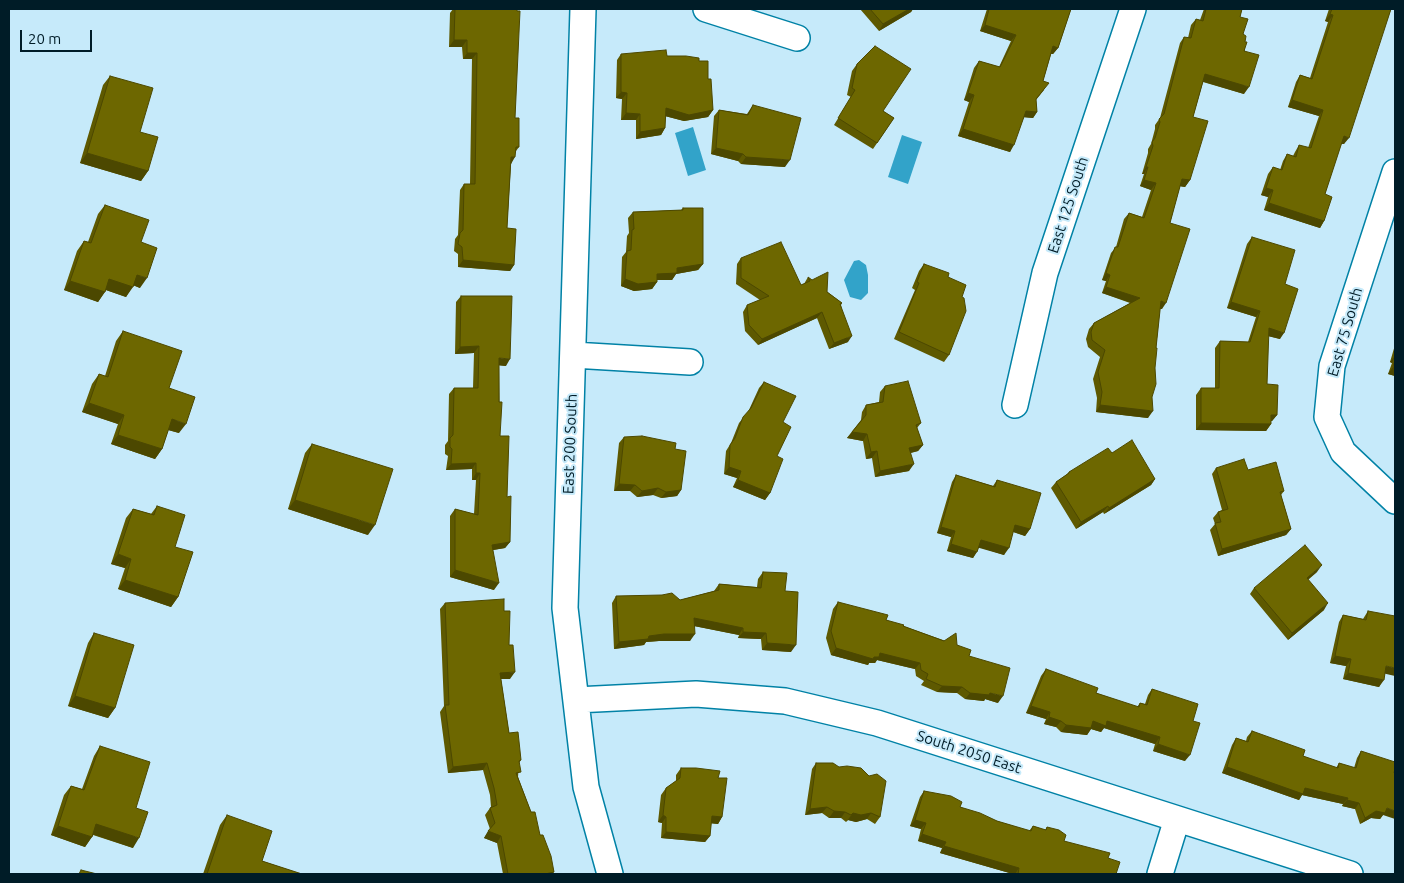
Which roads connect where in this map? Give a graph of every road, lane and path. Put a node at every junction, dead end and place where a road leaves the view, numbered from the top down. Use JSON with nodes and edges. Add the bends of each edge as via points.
{"nodes":[{"id":1,"x":583,"y":9,"type":"edge"},
{"id":2,"x":706,"y":9,"type":"edge"},
{"id":3,"x":1133,"y":9,"type":"edge"},
{"id":4,"x":797,"y":38,"type":"dead end"},
{"id":5,"x":1395,"y":172,"type":"edge"},
{"id":6,"x":573,"y":354,"type":"junction"},
{"id":7,"x":690,"y":362,"type":"dead end"},
{"id":8,"x":1015,"y":405,"type":"dead end"},
{"id":9,"x":1395,"y":500,"type":"edge"},
{"id":10,"x":576,"y":700,"type":"junction"},
{"id":11,"x":1177,"y":819,"type":"junction"},
{"id":12,"x":610,"y":874,"type":"edge"},
{"id":13,"x":1160,"y":874,"type":"edge"},
{"id":14,"x":1350,"y":874,"type":"edge"}],
"edges":[{"from":1,"to":6,"type":"street","name":"East 200 South"},
{"from":2,"to":4,"type":"street"},
{"from":3,"to":8,"type":"street","name":"East 125 South","via":[[1045,273]]},
{"from":5,"to":9,"type":"street","name":"East 75 South","via":[[1332,366],[1327,417],[1343,452]]},
{"from":6,"to":7,"type":"street"},
{"from":6,"to":10,"type":"street","name":"East 200 South","via":[[565,608]]},
{"from":10,"to":11,"type":"street","name":"South 2050 East","via":[[696,694],[785,701],[877,723]]},
{"from":10,"to":12,"type":"street","name":"East 200 South","via":[[586,787]]},
{"from":11,"to":13,"type":"street"},
{"from":11,"to":14,"type":"street","name":"South 2050 East"}]}
